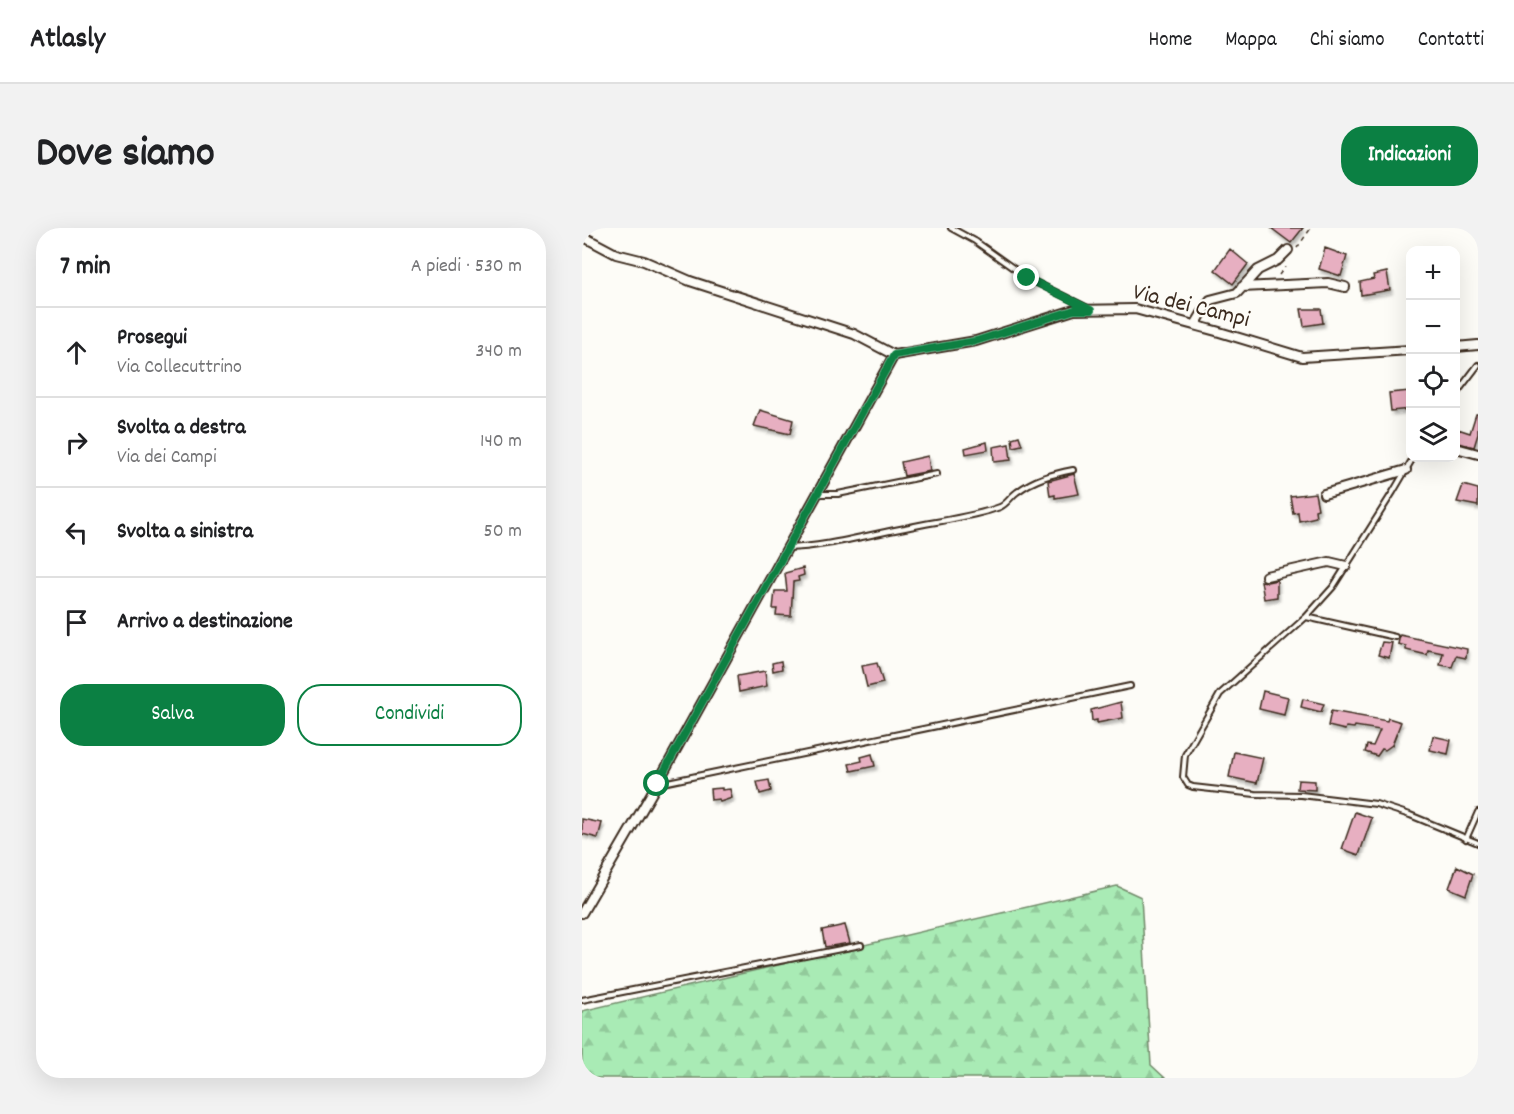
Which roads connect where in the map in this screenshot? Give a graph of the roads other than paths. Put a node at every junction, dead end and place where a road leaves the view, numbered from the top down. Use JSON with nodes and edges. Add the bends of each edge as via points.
{"nodes":[{"id":1,"x":951,"y":228,"type":"edge"},
{"id":2,"x":582,"y":236,"type":"edge"},
{"id":3,"x":1288,"y":250,"type":"dead end"},
{"id":4,"x":1242,"y":287,"type":"junction"},
{"id":5,"x":1345,"y":287,"type":"dead end"},
{"id":6,"x":1091,"y":310,"type":"junction"},
{"id":7,"x":1195,"y":325,"type":"junction"},
{"id":8,"x":1478,"y":345,"type":"edge"},
{"id":9,"x":1460,"y":346,"type":"edge"},
{"id":10,"x":1406,"y":350,"type":"edge"},
{"id":11,"x":894,"y":355,"type":"junction"},
{"id":12,"x":1478,"y":365,"type":"edge"},
{"id":13,"x":1460,"y":388,"type":"edge"},
{"id":14,"x":1460,"y":449,"type":"edge"},
{"id":15,"x":1478,"y":454,"type":"edge"},
{"id":16,"x":1411,"y":462,"type":"edge"},
{"id":17,"x":1073,"y":470,"type":"dead end"},
{"id":18,"x":1406,"y":470,"type":"junction"},
{"id":19,"x":937,"y":474,"type":"dead end"},
{"id":20,"x":817,"y":494,"type":"junction"},
{"id":21,"x":1324,"y":494,"type":"dead end"},
{"id":22,"x":786,"y":548,"type":"junction"},
{"id":23,"x":1346,"y":566,"type":"junction"},
{"id":24,"x":1266,"y":576,"type":"dead end"},
{"id":25,"x":1306,"y":617,"type":"junction"},
{"id":26,"x":1395,"y":637,"type":"dead end"},
{"id":27,"x":1130,"y":686,"type":"dead end"},
{"id":28,"x":657,"y":784,"type":"junction"},
{"id":29,"x":1478,"y":812,"type":"edge"},
{"id":30,"x":1466,"y":839,"type":"junction"},
{"id":31,"x":1478,"y":843,"type":"edge"},
{"id":32,"x":582,"y":913,"type":"edge"},
{"id":33,"x":861,"y":945,"type":"dead end"},
{"id":34,"x":582,"y":1000,"type":"edge"}],
"edges":[{"from":1,"to":6,"type":"lane","via":[[1027,278]]},
{"from":2,"to":11,"type":"street","via":[[616,254],[644,261],[690,281],[854,334]]},
{"from":3,"to":4,"type":"street","via":[[1258,270]]},
{"from":4,"to":5,"type":"street"},
{"from":4,"to":7,"type":"street","via":[[1237,293],[1210,300]]},
{"from":6,"to":7,"type":"street","name":"Via dei Campi","via":[[1136,309]]},
{"from":6,"to":11,"type":"street","name":"Via dei Campi","via":[[1074,310],[976,341]]},
{"from":7,"to":10,"type":"street","name":"Via dei Campi","via":[[1302,357]]},
{"from":8,"to":9,"type":"street"},
{"from":11,"to":20,"type":"street"},
{"from":12,"to":13,"type":"lane"},
{"from":14,"to":15,"type":"street"},
{"from":16,"to":18,"type":"lane"},
{"from":17,"to":22,"type":"lane","via":[[1030,483],[1003,506],[982,512]]},
{"from":18,"to":21,"type":"street"},
{"from":18,"to":23,"type":"lane"},
{"from":19,"to":20,"type":"lane","via":[[838,494]]},
{"from":20,"to":22,"type":"street"},
{"from":22,"to":28,"type":"street"},
{"from":23,"to":24,"type":"street","via":[[1329,562]]},
{"from":23,"to":25,"type":"lane"},
{"from":25,"to":26,"type":"lane"},
{"from":25,"to":30,"type":"lane","via":[[1220,694],[1185,754],[1183,777],[1188,785],[1376,804],[1410,814]]},
{"from":27,"to":28,"type":"lane"},
{"from":28,"to":32,"type":"street"},
{"from":29,"to":30,"type":"lane"},
{"from":30,"to":31,"type":"lane"},
{"from":33,"to":34,"type":"lane"}]}
